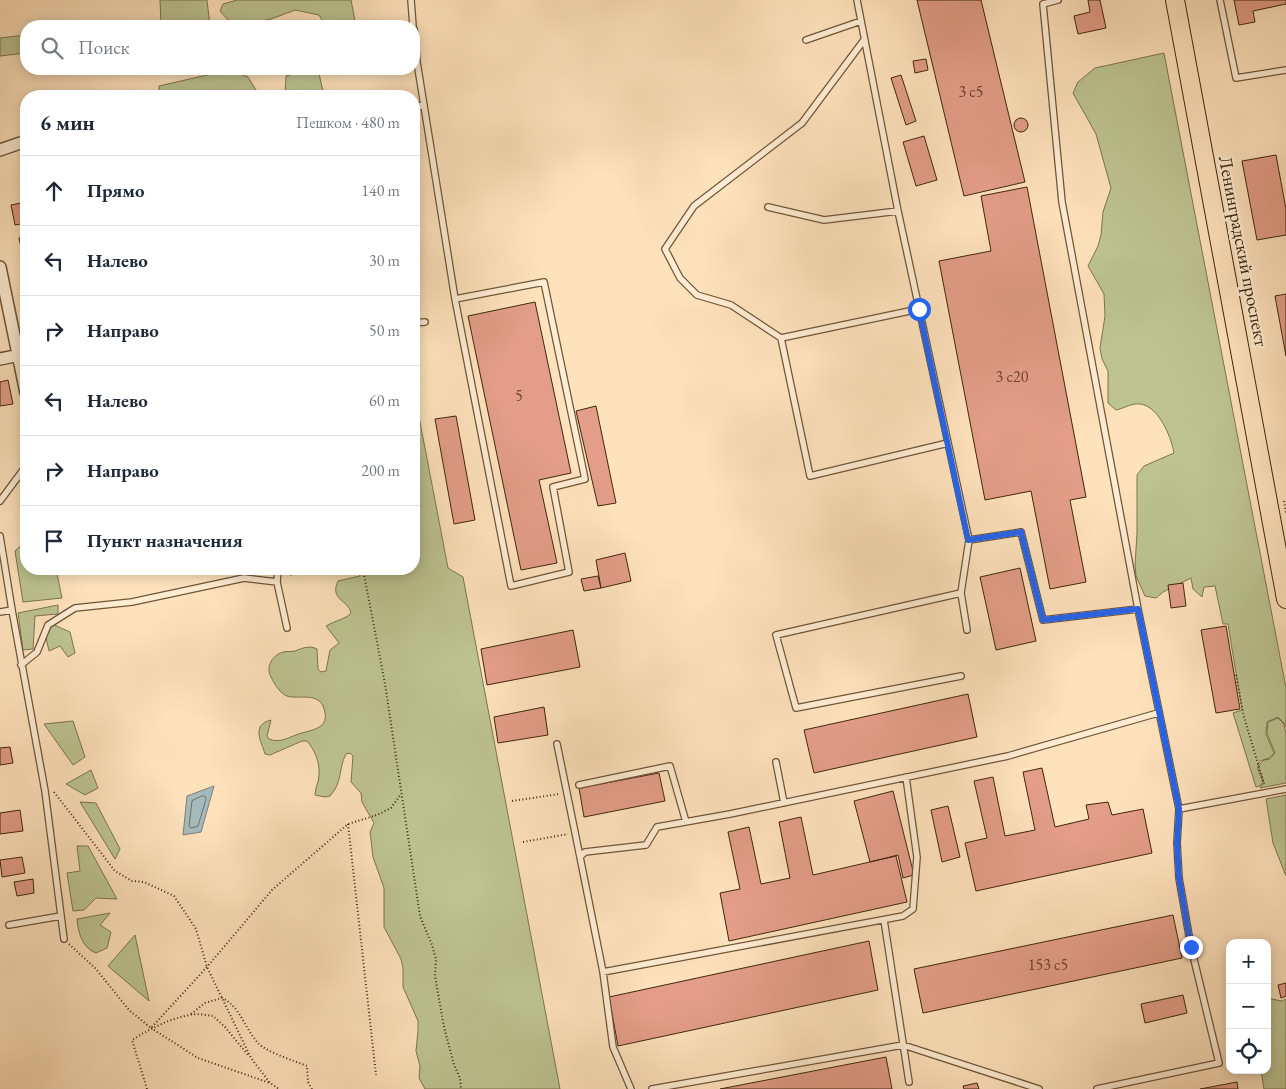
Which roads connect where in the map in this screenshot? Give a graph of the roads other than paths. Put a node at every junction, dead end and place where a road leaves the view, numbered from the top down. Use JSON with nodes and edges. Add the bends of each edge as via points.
{"nodes":[{"id":1,"x":410,"y":0,"type":"edge"},
{"id":2,"x":857,"y":0,"type":"edge"},
{"id":3,"x":1058,"y":0,"type":"edge"},
{"id":4,"x":1175,"y":0,"type":"edge"},
{"id":5,"x":1220,"y":0,"type":"edge"},
{"id":6,"x":413,"y":20,"type":"edge"},
{"id":7,"x":860,"y":21,"type":"junction"},
{"id":8,"x":806,"y":40,"type":"dead end"},
{"id":9,"x":864,"y":40,"type":"junction"},
{"id":10,"x":1286,"y":70,"type":"edge"},
{"id":11,"x":420,"y":74,"type":"edge"},
{"id":12,"x":424,"y":105,"type":"junction"},
{"id":13,"x":420,"y":106,"type":"edge"},
{"id":14,"x":20,"y":143,"type":"edge"},
{"id":15,"x":0,"y":150,"type":"edge"},
{"id":16,"x":768,"y":207,"type":"dead end"},
{"id":17,"x":898,"y":211,"type":"junction"},
{"id":18,"x":0,"y":267,"type":"edge"},
{"id":19,"x":455,"y":299,"type":"junction"},
{"id":20,"x":4,"y":302,"type":"edge"},
{"id":21,"x":919,"y":309,"type":"junction"},
{"id":22,"x":420,"y":322,"type":"edge"},
{"id":23,"x":426,"y":322,"type":"dead end"},
{"id":24,"x":780,"y":338,"type":"junction"},
{"id":25,"x":20,"y":347,"type":"edge"},
{"id":26,"x":20,"y":356,"type":"edge"},
{"id":27,"x":0,"y":359,"type":"edge"},
{"id":28,"x":948,"y":443,"type":"junction"},
{"id":29,"x":20,"y":473,"type":"edge"},
{"id":30,"x":0,"y":501,"type":"edge"},
{"id":31,"x":0,"y":536,"type":"edge"},
{"id":32,"x":968,"y":540,"type":"junction"},
{"id":33,"x":278,"y":575,"type":"edge"},
{"id":34,"x":277,"y":582,"type":"junction"},
{"id":35,"x":961,"y":593,"type":"junction"},
{"id":36,"x":1286,"y":599,"type":"edge"},
{"id":37,"x":1138,"y":609,"type":"junction"},
{"id":38,"x":12,"y":610,"type":"junction"},
{"id":39,"x":0,"y":612,"type":"edge"},
{"id":40,"x":286,"y":628,"type":"dead end"},
{"id":41,"x":967,"y":630,"type":"dead end"},
{"id":42,"x":21,"y":665,"type":"junction"},
{"id":43,"x":961,"y":676,"type":"dead end"},
{"id":44,"x":1158,"y":714,"type":"junction"},
{"id":45,"x":557,"y":744,"type":"dead end"},
{"id":46,"x":776,"y":762,"type":"dead end"},
{"id":47,"x":906,"y":777,"type":"junction"},
{"id":48,"x":579,"y":785,"type":"dead end"},
{"id":49,"x":1286,"y":789,"type":"edge"},
{"id":50,"x":784,"y":803,"type":"junction"},
{"id":51,"x":1179,"y":809,"type":"junction"},
{"id":52,"x":686,"y":822,"type":"junction"},
{"id":53,"x":580,"y":857,"type":"junction"},
{"id":54,"x":61,"y":916,"type":"junction"},
{"id":55,"x":884,"y":920,"type":"junction"},
{"id":56,"x":9,"y":925,"type":"dead end"},
{"id":57,"x":64,"y":939,"type":"road end"},
{"id":58,"x":603,"y":972,"type":"junction"},
{"id":59,"x":903,"y":1045,"type":"junction"},
{"id":60,"x":909,"y":1082,"type":"dead end"},
{"id":61,"x":631,"y":1089,"type":"edge"},
{"id":62,"x":652,"y":1089,"type":"edge"},
{"id":63,"x":1039,"y":1089,"type":"edge"},
{"id":64,"x":1097,"y":1089,"type":"edge"}],
"edges":[{"from":1,"to":6,"type":"lane"},
{"from":2,"to":7,"type":"lane"},
{"from":3,"to":37,"type":"lane","via":[[1043,4],[1062,202]]},
{"from":4,"to":36,"type":"main road","name":"Ленинградский проспект"},
{"from":5,"to":10,"type":"lane","via":[[1236,78]]},
{"from":7,"to":8,"type":"lane"},
{"from":7,"to":9,"type":"lane"},
{"from":9,"to":17,"type":"lane"},
{"from":9,"to":24,"type":"lane","via":[[802,122],[694,206],[665,249],[680,278],[697,295],[731,305]]},
{"from":11,"to":12,"type":"lane"},
{"from":12,"to":13,"type":"lane"},
{"from":12,"to":19,"type":"lane"},
{"from":14,"to":15,"type":"street"},
{"from":16,"to":17,"type":"lane","via":[[824,220]]},
{"from":17,"to":21,"type":"lane"},
{"from":18,"to":20,"type":"street"},
{"from":19,"to":19,"type":"lane","via":[[511,586],[569,572],[553,487],[585,479],[544,282]]},
{"from":20,"to":25,"type":"street"},
{"from":21,"to":24,"type":"lane"},
{"from":21,"to":28,"type":"lane"},
{"from":22,"to":23,"type":"lane"},
{"from":24,"to":28,"type":"lane","via":[[810,476]]},
{"from":26,"to":27,"type":"street"},
{"from":28,"to":32,"type":"lane"},
{"from":29,"to":30,"type":"lane"},
{"from":31,"to":38,"type":"lane"},
{"from":32,"to":35,"type":"lane"},
{"from":32,"to":37,"type":"lane","via":[[1021,532],[1043,620]]},
{"from":33,"to":34,"type":"lane"},
{"from":34,"to":40,"type":"lane"},
{"from":34,"to":42,"type":"lane","via":[[244,578],[132,602],[75,608],[48,625],[37,652]]},
{"from":35,"to":41,"type":"lane"},
{"from":35,"to":43,"type":"lane","via":[[776,635],[796,708]]},
{"from":37,"to":44,"type":"lane"},
{"from":38,"to":39,"type":"lane"},
{"from":38,"to":42,"type":"lane"},
{"from":42,"to":54,"type":"lane","via":[[42,776]]},
{"from":44,"to":47,"type":"lane","via":[[1008,756]]},
{"from":44,"to":51,"type":"lane"},
{"from":45,"to":53,"type":"lane"},
{"from":46,"to":50,"type":"lane"},
{"from":47,"to":50,"type":"lane"},
{"from":47,"to":55,"type":"lane","via":[[917,857],[913,909],[903,916]]},
{"from":48,"to":52,"type":"lane","via":[[670,766]]},
{"from":49,"to":51,"type":"lane"},
{"from":50,"to":52,"type":"lane"},
{"from":51,"to":64,"type":"lane","via":[[1179,878],[1191,947],[1219,1063]]},
{"from":52,"to":53,"type":"lane","via":[[657,827],[646,845],[585,852]]},
{"from":53,"to":58,"type":"lane"},
{"from":54,"to":56,"type":"lane"},
{"from":54,"to":57,"type":"lane"},
{"from":55,"to":58,"type":"lane"},
{"from":55,"to":59,"type":"lane"},
{"from":58,"to":61,"type":"lane","via":[[613,1047]]},
{"from":59,"to":60,"type":"lane"},
{"from":59,"to":62,"type":"lane"},
{"from":59,"to":63,"type":"lane"}]}
